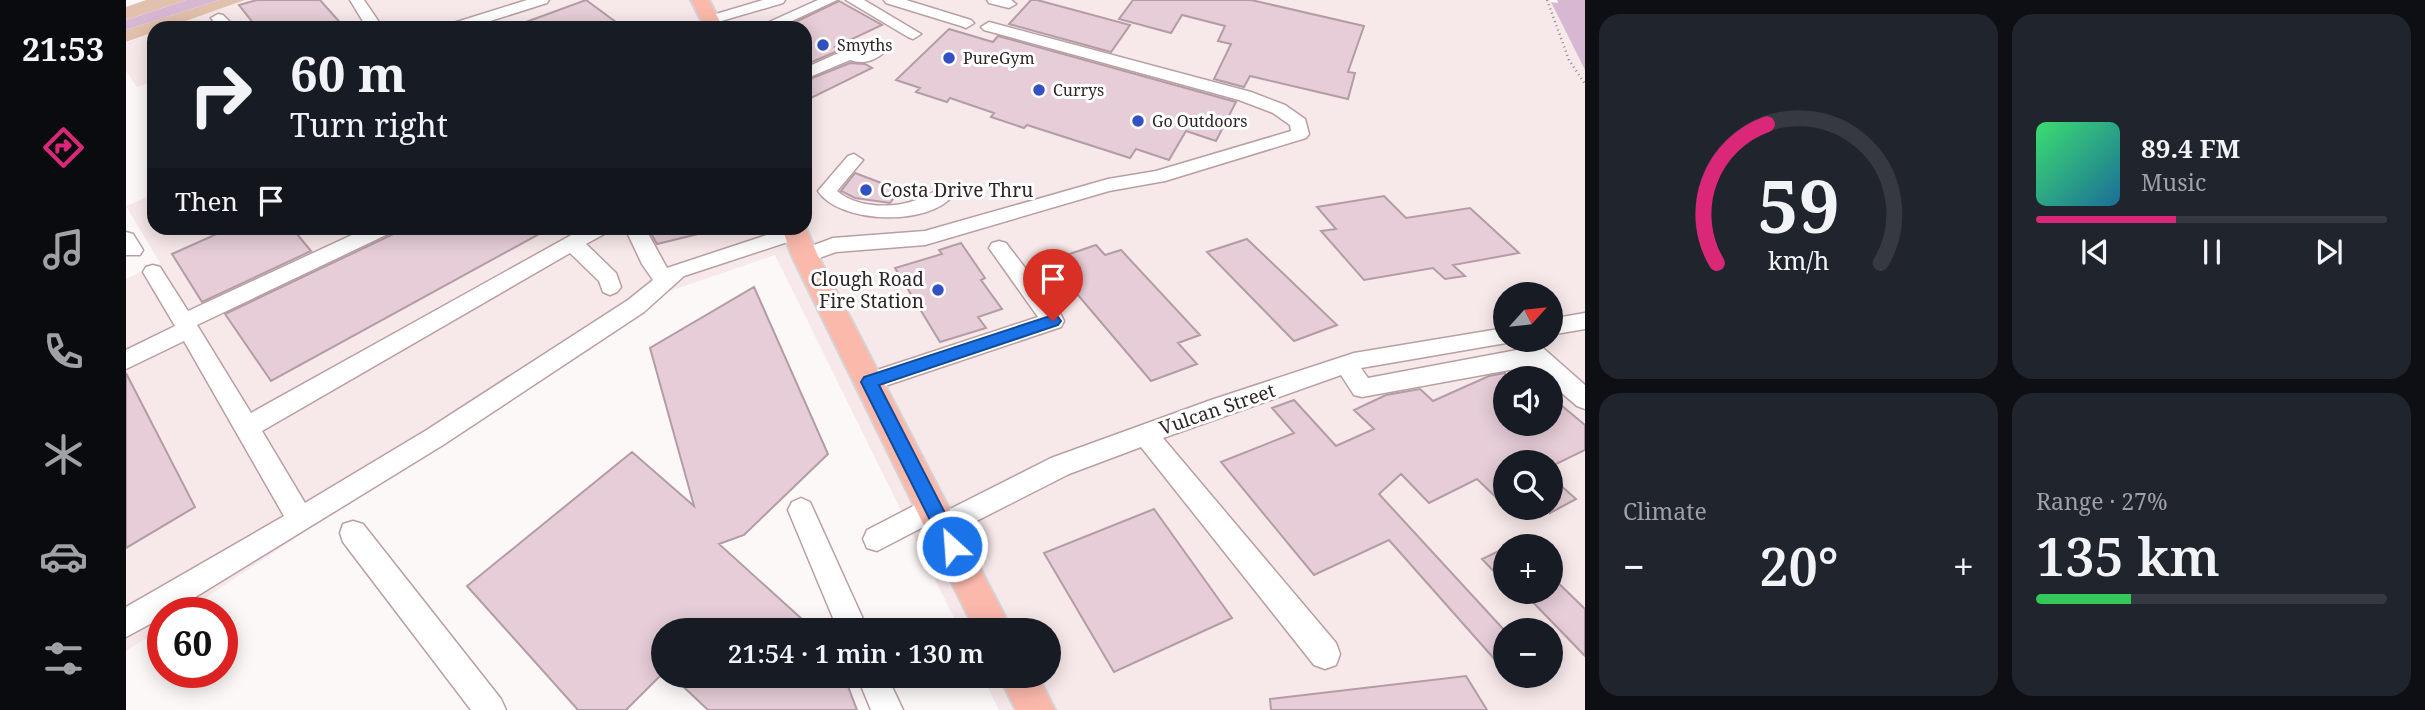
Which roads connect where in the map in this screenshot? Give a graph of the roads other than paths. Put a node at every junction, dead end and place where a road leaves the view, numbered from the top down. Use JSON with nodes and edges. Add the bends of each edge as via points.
{"nodes":[{"id":1,"x":357,"y":0,"type":"edge"},
{"id":2,"x":542,"y":0,"type":"edge"},
{"id":3,"x":700,"y":0,"type":"edge"},
{"id":4,"x":778,"y":0,"type":"edge"},
{"id":5,"x":830,"y":0,"type":"edge"},
{"id":6,"x":853,"y":0,"type":"edge"},
{"id":7,"x":891,"y":0,"type":"edge"},
{"id":8,"x":370,"y":21,"type":"edge"},
{"id":9,"x":474,"y":21,"type":"edge"},
{"id":10,"x":710,"y":21,"type":"edge"},
{"id":11,"x":720,"y":21,"type":"edge"},
{"id":12,"x":780,"y":21,"type":"edge"},
{"id":13,"x":966,"y":23,"type":"dead end"},
{"id":14,"x":989,"y":27,"type":"dead end"},
{"id":15,"x":913,"y":34,"type":"dead end"},
{"id":16,"x":881,"y":48,"type":"dead end"},
{"id":17,"x":812,"y":71,"type":"edge"},
{"id":18,"x":854,"y":160,"type":"dead end"},
{"id":19,"x":945,"y":194,"type":"dead end"},
{"id":20,"x":369,"y":235,"type":"edge"},
{"id":21,"x":586,"y":235,"type":"edge"},
{"id":22,"x":638,"y":235,"type":"edge"},
{"id":23,"x":798,"y":239,"type":"edge"},
{"id":24,"x":572,"y":243,"type":"junction"},
{"id":25,"x":999,"y":248,"type":"dead end"},
{"id":26,"x":153,"y":272,"type":"dead end"},
{"id":27,"x":666,"y":281,"type":"junction"},
{"id":28,"x":610,"y":287,"type":"dead end"},
{"id":29,"x":1585,"y":321,"type":"edge"},
{"id":30,"x":1563,"y":325,"type":"edge"},
{"id":31,"x":186,"y":326,"type":"junction"},
{"id":32,"x":1493,"y":337,"type":"edge"},
{"id":33,"x":1512,"y":352,"type":"edge"},
{"id":34,"x":1533,"y":352,"type":"edge"},
{"id":35,"x":126,"y":360,"type":"edge"},
{"id":36,"x":1346,"y":365,"type":"junction"},
{"id":37,"x":870,"y":382,"type":"junction"},
{"id":38,"x":1585,"y":399,"type":"edge"},
{"id":39,"x":247,"y":427,"type":"junction"},
{"id":40,"x":1145,"y":434,"type":"junction"},
{"id":41,"x":801,"y":510,"type":"dead end"},
{"id":42,"x":938,"y":517,"type":"junction"},
{"id":43,"x":301,"y":520,"type":"junction"},
{"id":44,"x":353,"y":533,"type":"dead end"},
{"id":45,"x":877,"y":539,"type":"dead end"},
{"id":46,"x":848,"y":618,"type":"edge"},
{"id":47,"x":988,"y":618,"type":"edge"},
{"id":48,"x":126,"y":623,"type":"edge"},
{"id":49,"x":1325,"y":654,"type":"dead end"},
{"id":50,"x":877,"y":688,"type":"edge"},
{"id":51,"x":1024,"y":688,"type":"edge"},
{"id":52,"x":490,"y":710,"type":"edge"},
{"id":53,"x":887,"y":710,"type":"edge"},
{"id":54,"x":1036,"y":710,"type":"edge"}],
"edges":[{"from":1,"to":8,"type":"street"},
{"from":2,"to":9,"type":"street"},
{"from":3,"to":10,"type":"main road"},
{"from":4,"to":11,"type":"street"},
{"from":5,"to":12,"type":"street"},
{"from":6,"to":15,"type":"street"},
{"from":7,"to":13,"type":"street"},
{"from":14,"to":23,"type":"street","via":[[1245,96],[1279,109],[1299,123],[1300,134],[925,238],[833,245]]},
{"from":16,"to":17,"type":"street","via":[[863,59],[849,54]]},
{"from":18,"to":19,"type":"street","via":[[829,187],[834,199],[879,214]]},
{"from":20,"to":31,"type":"street"},
{"from":21,"to":24,"type":"street"},
{"from":22,"to":27,"type":"street"},
{"from":23,"to":27,"type":"street","via":[[677,271]]},
{"from":23,"to":37,"type":"main road"},
{"from":24,"to":28,"type":"street","via":[[609,278]]},
{"from":24,"to":39,"type":"street"},
{"from":25,"to":37,"type":"street","via":[[1053,321]]},
{"from":26,"to":31,"type":"street"},
{"from":27,"to":43,"type":"street","via":[[636,306]]},
{"from":29,"to":30,"type":"street"},
{"from":31,"to":35,"type":"street"},
{"from":31,"to":39,"type":"street"},
{"from":32,"to":36,"type":"street","name":"Vulcan Street"},
{"from":33,"to":36,"type":"street","via":[[1362,388]]},
{"from":34,"to":38,"type":"street"},
{"from":36,"to":40,"type":"street","name":"Vulcan Street"},
{"from":37,"to":42,"type":"main road"},
{"from":39,"to":43,"type":"street"},
{"from":40,"to":42,"type":"street","name":"Vulcan Street"},
{"from":40,"to":49,"type":"street"},
{"from":41,"to":46,"type":"street"},
{"from":42,"to":45,"type":"street","name":"Vulcan Street"},
{"from":42,"to":47,"type":"main road"},
{"from":43,"to":48,"type":"street"},
{"from":44,"to":52,"type":"street"},
{"from":50,"to":53,"type":"street"},
{"from":51,"to":54,"type":"main road"}]}
